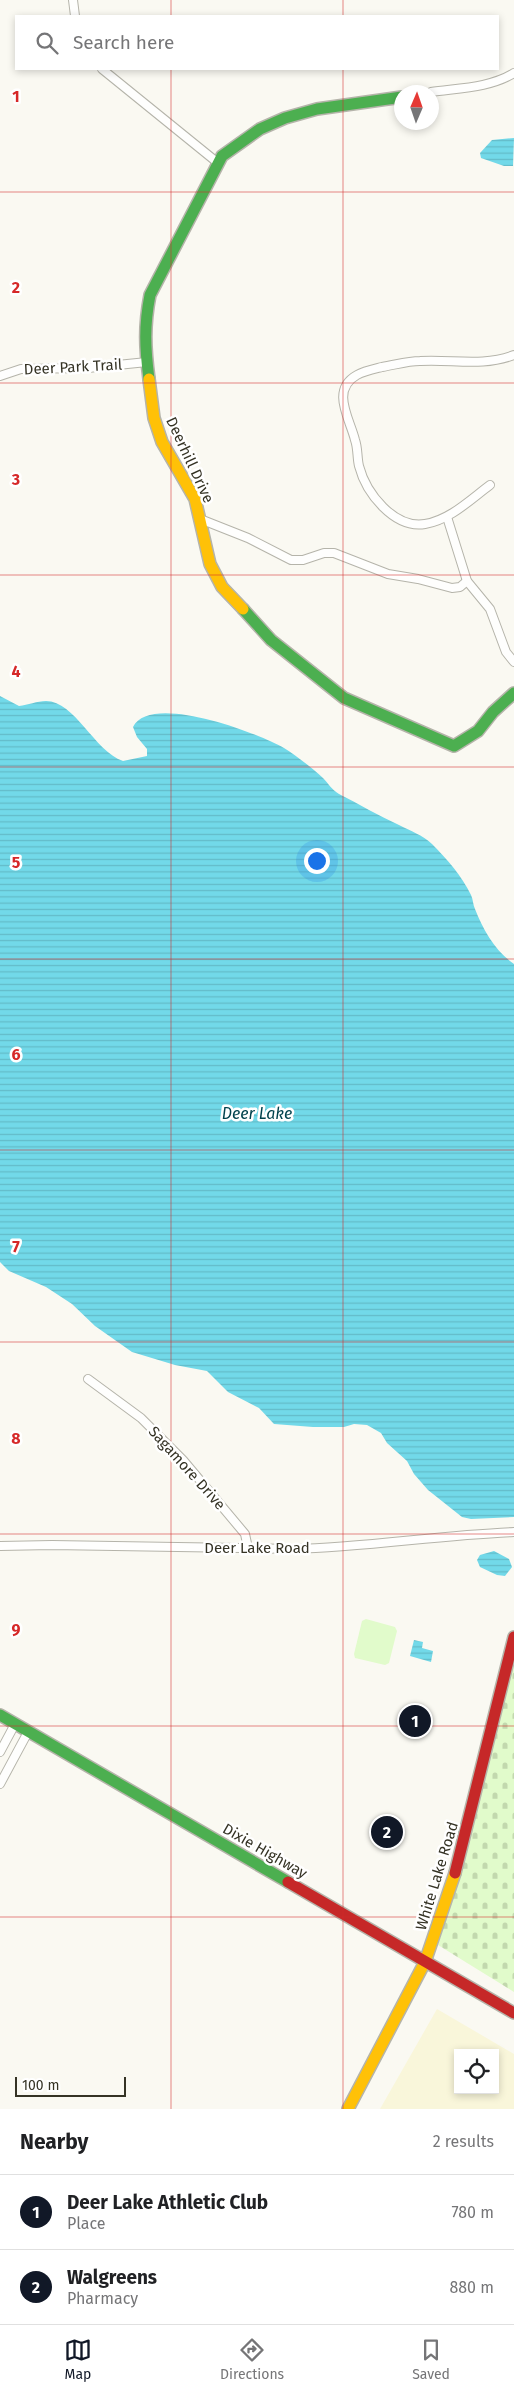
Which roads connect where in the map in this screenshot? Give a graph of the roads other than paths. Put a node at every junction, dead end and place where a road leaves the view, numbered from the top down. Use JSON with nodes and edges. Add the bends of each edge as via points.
{"nodes":[{"id":1,"x":73,"y":0,"type":"edge"},
{"id":2,"x":75,"y":15,"type":"edge"},
{"id":3,"x":103,"y":70,"type":"edge"},
{"id":4,"x":514,"y":73,"type":"edge"},
{"id":5,"x":439,"y":91,"type":"edge"},
{"id":6,"x":394,"y":98,"type":"edge"},
{"id":7,"x":218,"y":163,"type":"junction"},
{"id":8,"x":514,"y":355,"type":"edge"},
{"id":9,"x":147,"y":362,"type":"junction"},
{"id":10,"x":0,"y":376,"type":"edge"},
{"id":11,"x":490,"y":485,"type":"dead end"},
{"id":12,"x":447,"y":517,"type":"junction"},
{"id":13,"x":200,"y":519,"type":"junction"},
{"id":14,"x":467,"y":581,"type":"junction"},
{"id":15,"x":514,"y":662,"type":"edge"},
{"id":16,"x":514,"y":693,"type":"edge"},
{"id":17,"x":88,"y":1379,"type":"dead end"},
{"id":18,"x":514,"y":1532,"type":"edge"},
{"id":19,"x":0,"y":1546,"type":"edge"},
{"id":20,"x":248,"y":1548,"type":"junction"},
{"id":21,"x":514,"y":1637,"type":"edge"},
{"id":22,"x":0,"y":1715,"type":"edge"},
{"id":23,"x":15,"y":1724,"type":"junction"},
{"id":24,"x":28,"y":1732,"type":"junction"},
{"id":25,"x":0,"y":1752,"type":"edge"},
{"id":26,"x":0,"y":1784,"type":"edge"},
{"id":27,"x":425,"y":1962,"type":"junction"},
{"id":28,"x":514,"y":2013,"type":"edge"},
{"id":29,"x":348,"y":2109,"type":"edge"}],
"edges":[{"from":1,"to":2,"type":"street"},
{"from":3,"to":7,"type":"street"},
{"from":4,"to":5,"type":"street","via":[[490,83]]},
{"from":6,"to":7,"type":"street","name":"Deerhill Drive","via":[[285,118],[240,142]]},
{"from":7,"to":9,"type":"street","name":"Deerhill Drive","via":[[150,295],[144,340]]},
{"from":8,"to":12,"type":"street","via":[[499,361],[477,363],[419,360],[358,374],[349,380],[345,388],[343,407],[355,437],[363,479],[384,508],[392,516],[414,524]]},
{"from":9,"to":10,"type":"street","name":"Deer Park Trail","via":[[88,368],[21,368]]},
{"from":9,"to":13,"type":"street","name":"Deerhill Drive","via":[[157,428],[195,499]]},
{"from":11,"to":12,"type":"street"},
{"from":12,"to":14,"type":"street"},
{"from":13,"to":14,"type":"street","via":[[291,560],[334,553],[388,574],[452,588],[460,588]]},
{"from":13,"to":16,"type":"street","name":"Deerhill Drive","via":[[210,564],[222,587],[271,640],[344,698],[454,746],[478,731]]},
{"from":14,"to":15,"type":"street","via":[[490,609],[506,652]]},
{"from":17,"to":20,"type":"street","name":"Sagamore Drive","via":[[141,1418],[183,1460],[245,1534]]},
{"from":18,"to":20,"type":"street","name":"Deer Lake Road","via":[[325,1548]]},
{"from":19,"to":20,"type":"street","name":"Deer Lake Road"},
{"from":21,"to":27,"type":"street","name":"White Lake Road","via":[[460,1856]]},
{"from":22,"to":23,"type":"street","name":"Dixie Highway"},
{"from":23,"to":24,"type":"street","name":"Dixie Highway"},
{"from":23,"to":25,"type":"street"},
{"from":24,"to":26,"type":"street"},
{"from":24,"to":27,"type":"street","name":"Dixie Highway"},
{"from":27,"to":28,"type":"street","name":"Dixie Highway"},
{"from":27,"to":29,"type":"street","name":"White Lake Road"}]}
